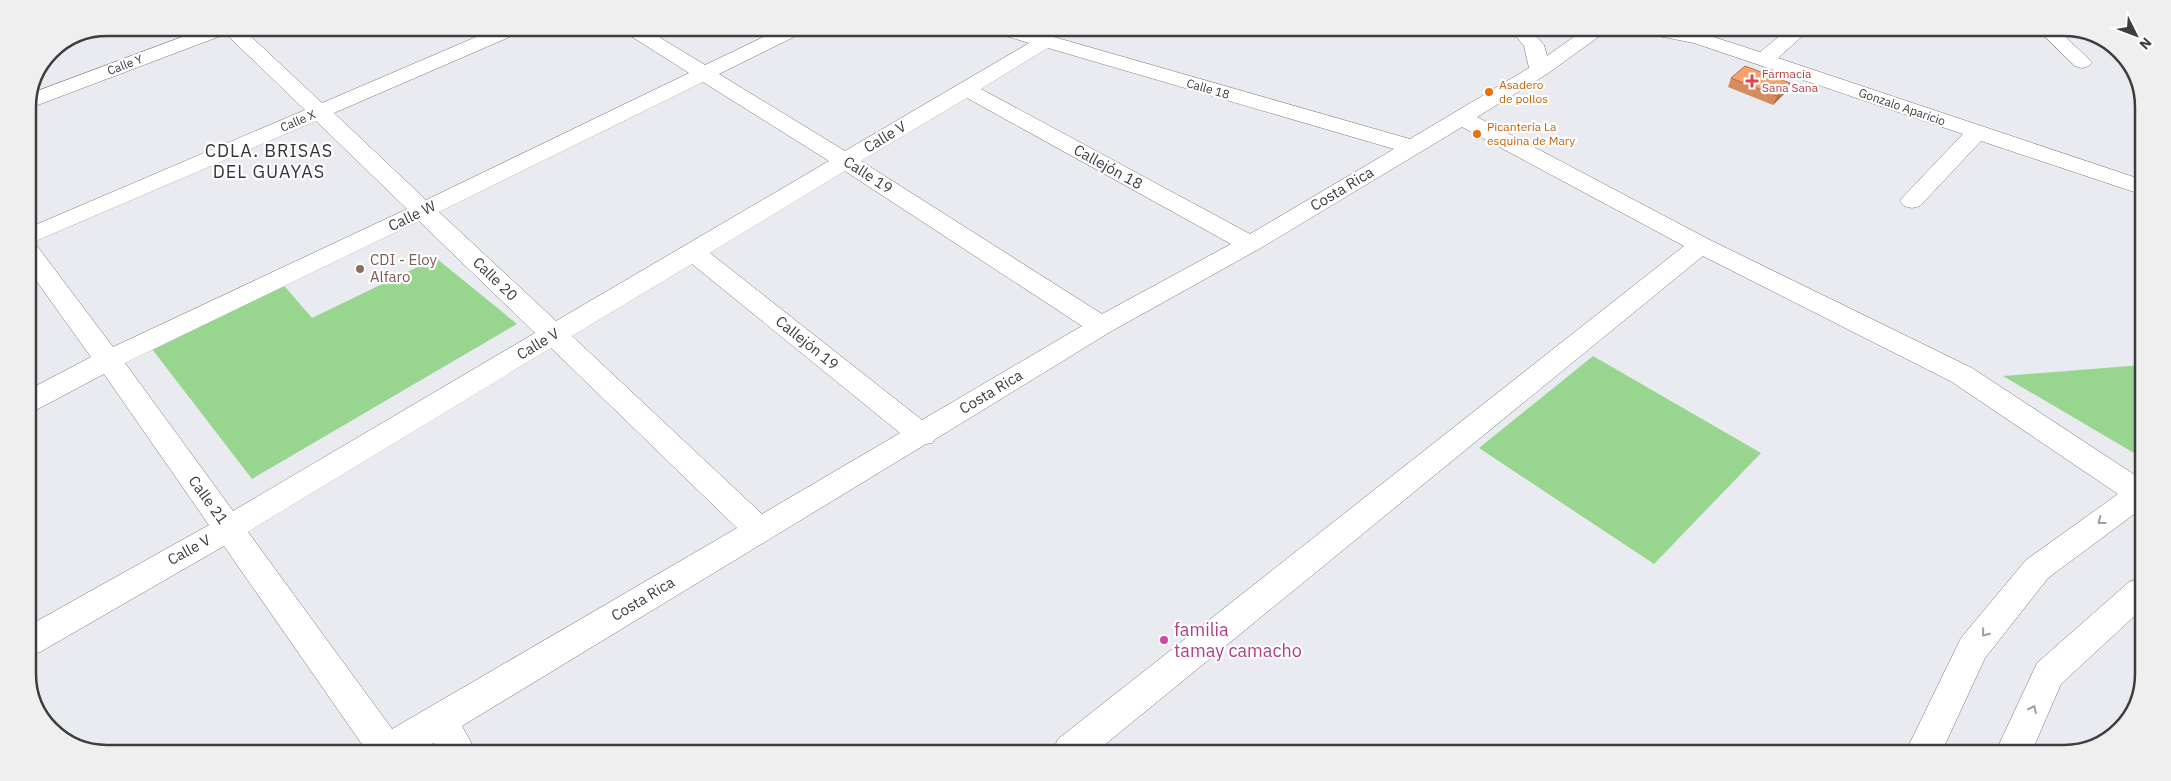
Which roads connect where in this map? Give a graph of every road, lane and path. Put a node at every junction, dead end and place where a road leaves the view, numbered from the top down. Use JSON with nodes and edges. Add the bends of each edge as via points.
{"nodes":[{"id":1,"x":202,"y":36,"type":"edge"},
{"id":2,"x":239,"y":36,"type":"edge"},
{"id":3,"x":495,"y":36,"type":"edge"},
{"id":4,"x":644,"y":36,"type":"edge"},
{"id":5,"x":781,"y":36,"type":"edge"},
{"id":6,"x":1026,"y":36,"type":"edge"},
{"id":7,"x":1526,"y":36,"type":"edge"},
{"id":8,"x":1587,"y":36,"type":"edge"},
{"id":9,"x":1687,"y":36,"type":"edge"},
{"id":10,"x":1792,"y":36,"type":"edge"},
{"id":11,"x":2053,"y":36,"type":"edge"},
{"id":12,"x":1045,"y":42,"type":"junction"},
{"id":13,"x":1762,"y":60,"type":"junction"},
{"id":14,"x":2082,"y":62,"type":"dead end"},
{"id":15,"x":1540,"y":70,"type":"junction"},
{"id":16,"x":705,"y":74,"type":"junction"},
{"id":17,"x":966,"y":89,"type":"junction"},
{"id":18,"x":37,"y":99,"type":"edge"},
{"id":19,"x":319,"y":112,"type":"junction"},
{"id":20,"x":1462,"y":118,"type":"junction"},
{"id":21,"x":1977,"y":132,"type":"junction"},
{"id":22,"x":1413,"y":147,"type":"junction"},
{"id":23,"x":845,"y":161,"type":"junction"},
{"id":24,"x":2135,"y":185,"type":"edge"},
{"id":25,"x":1912,"y":201,"type":"dead end"},
{"id":26,"x":423,"y":210,"type":"junction"},
{"id":27,"x":36,"y":234,"type":"edge"},
{"id":28,"x":1250,"y":244,"type":"junction"},
{"id":29,"x":1701,"y":245,"type":"junction"},
{"id":30,"x":693,"y":252,"type":"junction"},
{"id":31,"x":36,"y":263,"type":"edge"},
{"id":32,"x":1101,"y":326,"type":"junction"},
{"id":33,"x":553,"y":335,"type":"junction"},
{"id":34,"x":108,"y":360,"type":"junction"},
{"id":35,"x":36,"y":398,"type":"edge"},
{"id":36,"x":922,"y":435,"type":"junction"},
{"id":37,"x":2135,"y":490,"type":"edge"},
{"id":38,"x":2135,"y":497,"type":"edge"},
{"id":39,"x":229,"y":528,"type":"junction"},
{"id":40,"x":759,"y":530,"type":"junction"},
{"id":41,"x":2135,"y":596,"type":"edge"},
{"id":42,"x":36,"y":637,"type":"edge"},
{"id":43,"x":448,"y":736,"type":"edge"},
{"id":44,"x":383,"y":745,"type":"edge"},
{"id":45,"x":409,"y":745,"type":"edge"},
{"id":46,"x":1079,"y":745,"type":"edge"},
{"id":47,"x":1927,"y":745,"type":"edge"},
{"id":48,"x":2017,"y":745,"type":"edge"}],
"edges":[{"from":1,"to":18,"type":"street","name":"Calle Y"},
{"from":2,"to":19,"type":"street","name":"Calle 20"},
{"from":3,"to":19,"type":"street","name":"Calle X"},
{"from":4,"to":16,"type":"street","name":"Calle 19"},
{"from":5,"to":16,"type":"street","name":"Calle W"},
{"from":6,"to":12,"type":"street","name":"Calle 18"},
{"from":7,"to":15,"type":"street","via":[[1534,45]]},
{"from":8,"to":15,"type":"street","name":"Costa Rica"},
{"from":9,"to":13,"type":"street","name":"Gonzalo Aparicio"},
{"from":10,"to":13,"type":"street"},
{"from":11,"to":14,"type":"street"},
{"from":12,"to":17,"type":"street","name":"Calle V"},
{"from":12,"to":22,"type":"street","name":"Calle 18"},
{"from":13,"to":21,"type":"street","name":"Gonzalo Aparicio"},
{"from":15,"to":20,"type":"street","name":"Costa Rica"},
{"from":16,"to":23,"type":"street","name":"Calle 19"},
{"from":16,"to":26,"type":"street","name":"Calle W"},
{"from":17,"to":23,"type":"street","name":"Calle V"},
{"from":17,"to":28,"type":"street","name":"Callejón 18"},
{"from":19,"to":26,"type":"street","name":"Calle 20"},
{"from":19,"to":27,"type":"street","name":"Calle X"},
{"from":20,"to":22,"type":"street","name":"Costa Rica"},
{"from":20,"to":29,"type":"street"},
{"from":21,"to":24,"type":"street","name":"Gonzalo Aparicio"},
{"from":21,"to":25,"type":"street"},
{"from":22,"to":28,"type":"street","name":"Costa Rica"},
{"from":23,"to":30,"type":"street","name":"Calle V"},
{"from":23,"to":32,"type":"street","name":"Calle 19"},
{"from":26,"to":33,"type":"street","name":"Calle 20"},
{"from":26,"to":34,"type":"street","name":"Calle W"},
{"from":28,"to":32,"type":"street","name":"Costa Rica"},
{"from":29,"to":37,"type":"street","via":[[1962,375]]},
{"from":29,"to":46,"type":"street"},
{"from":30,"to":33,"type":"street","name":"Calle V"},
{"from":30,"to":36,"type":"street","name":"Callejón 19"},
{"from":31,"to":34,"type":"street","name":"Calle 21"},
{"from":32,"to":36,"type":"street","name":"Costa Rica"},
{"from":33,"to":39,"type":"street","name":"Calle V"},
{"from":33,"to":40,"type":"street","name":"Calle 20"},
{"from":34,"to":35,"type":"street","name":"Calle W"},
{"from":34,"to":39,"type":"street","name":"Calle 21"},
{"from":36,"to":40,"type":"street","name":"Costa Rica"},
{"from":38,"to":47,"type":"street","one_way":true,"via":[[2037,569],[1973,648]]},
{"from":39,"to":42,"type":"street","name":"Calle V"},
{"from":39,"to":44,"type":"street","name":"Calle 21"},
{"from":40,"to":43,"type":"street","name":"Costa Rica"},
{"from":48,"to":41,"type":"street","one_way":true,"via":[[2049,674]]},
{"from":43,"to":45,"type":"street","name":"Costa Rica"}]}
